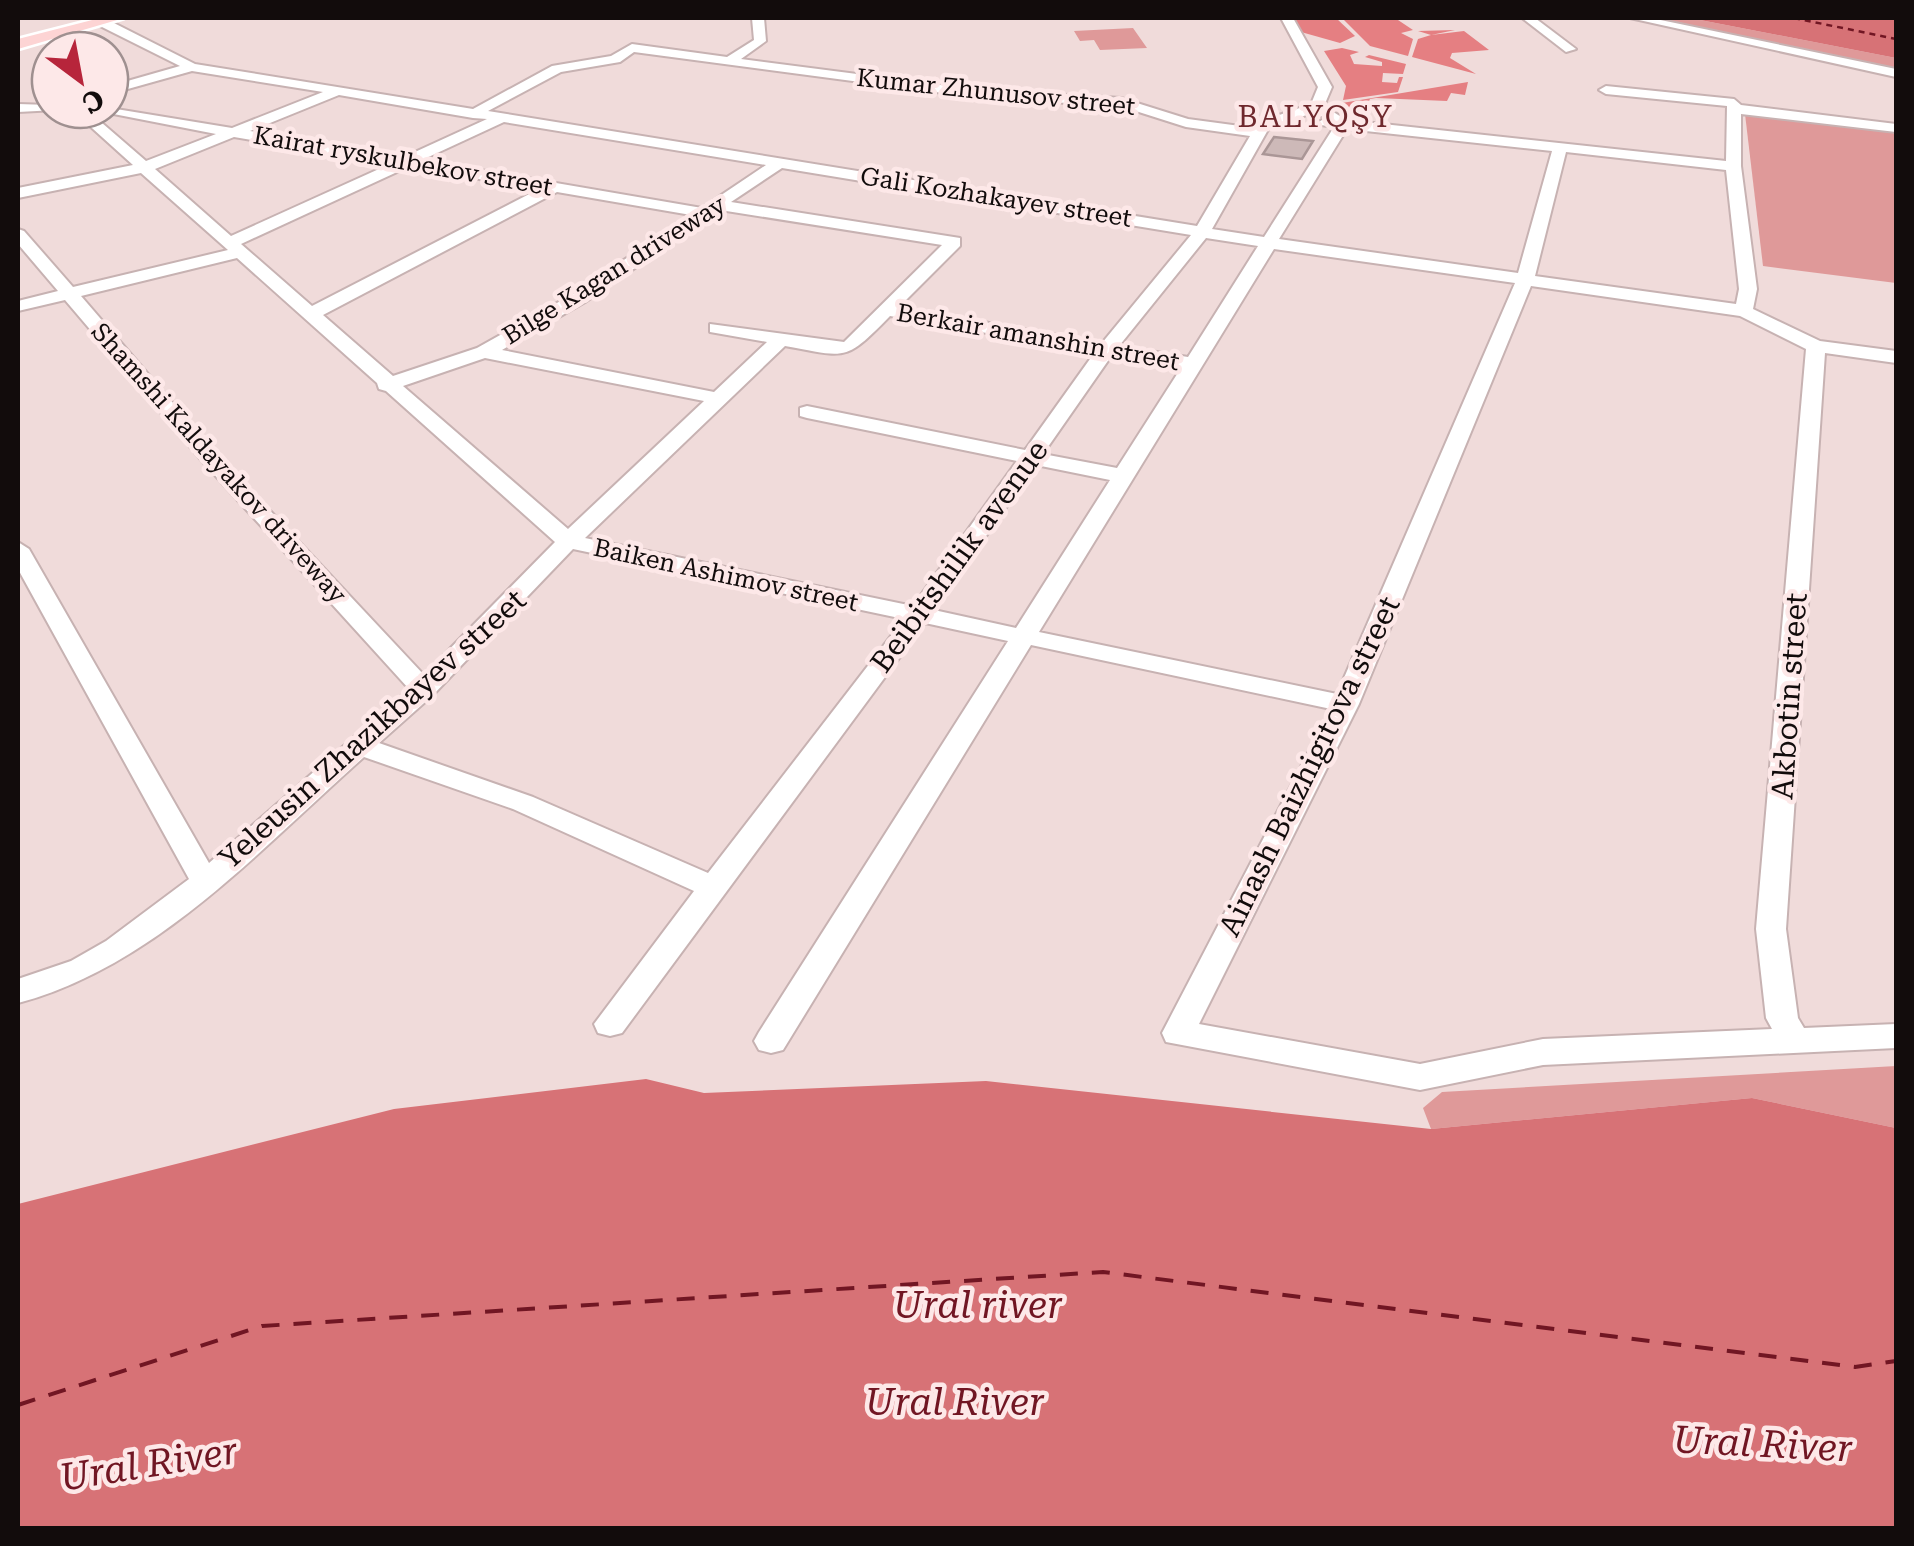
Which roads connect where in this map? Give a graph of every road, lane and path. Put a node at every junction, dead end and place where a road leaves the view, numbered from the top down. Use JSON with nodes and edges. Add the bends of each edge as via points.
{"nodes":[{"id":1,"x":103,"y":18,"type":"edge"},
{"id":2,"x":758,"y":18,"type":"edge"},
{"id":3,"x":1287,"y":18,"type":"edge"},
{"id":4,"x":1528,"y":18,"type":"edge"},
{"id":5,"x":1642,"y":20,"type":"edge"},
{"id":6,"x":18,"y":44,"type":"edge"},
{"id":7,"x":1570,"y":49,"type":"dead end"},
{"id":8,"x":728,"y":61,"type":"junction"},
{"id":9,"x":192,"y":67,"type":"junction"},
{"id":10,"x":1896,"y":72,"type":"edge"},
{"id":11,"x":1843,"y":78,"type":"dead end"},
{"id":12,"x":130,"y":84,"type":"edge"},
{"id":13,"x":1606,"y":90,"type":"dead end"},
{"id":14,"x":337,"y":92,"type":"junction"},
{"id":15,"x":1317,"y":107,"type":"junction"},
{"id":16,"x":1736,"y":109,"type":"junction"},
{"id":17,"x":473,"y":114,"type":"junction"},
{"id":18,"x":130,"y":115,"type":"edge"},
{"id":19,"x":1284,"y":118,"type":"junction"},
{"id":20,"x":500,"y":119,"type":"junction"},
{"id":21,"x":1344,"y":124,"type":"junction"},
{"id":22,"x":1896,"y":128,"type":"edge"},
{"id":23,"x":101,"y":130,"type":"edge"},
{"id":24,"x":238,"y":133,"type":"junction"},
{"id":25,"x":1260,"y":133,"type":"junction"},
{"id":26,"x":1560,"y":148,"type":"junction"},
{"id":27,"x":409,"y":162,"type":"junction"},
{"id":28,"x":779,"y":163,"type":"junction"},
{"id":29,"x":1733,"y":166,"type":"junction"},
{"id":30,"x":144,"y":168,"type":"junction"},
{"id":31,"x":555,"y":186,"type":"junction"},
{"id":32,"x":18,"y":193,"type":"edge"},
{"id":33,"x":712,"y":209,"type":"junction"},
{"id":34,"x":1202,"y":232,"type":"junction"},
{"id":35,"x":18,"y":234,"type":"edge"},
{"id":36,"x":1269,"y":243,"type":"junction"},
{"id":37,"x":234,"y":248,"type":"junction"},
{"id":38,"x":1526,"y":280,"type":"junction"},
{"id":39,"x":67,"y":294,"type":"junction"},
{"id":40,"x":18,"y":306,"type":"edge"},
{"id":41,"x":884,"y":310,"type":"junction"},
{"id":42,"x":1744,"y":311,"type":"junction"},
{"id":43,"x":309,"y":315,"type":"junction"},
{"id":44,"x":716,"y":328,"type":"dead end"},
{"id":45,"x":781,"y":339,"type":"junction"},
{"id":46,"x":1816,"y":346,"type":"junction"},
{"id":47,"x":1106,"y":350,"type":"junction"},
{"id":48,"x":484,"y":352,"type":"junction"},
{"id":49,"x":1896,"y":356,"type":"edge"},
{"id":50,"x":1193,"y":364,"type":"junction"},
{"id":51,"x":386,"y":385,"type":"junction"},
{"id":52,"x":717,"y":398,"type":"junction"},
{"id":53,"x":807,"y":412,"type":"dead end"},
{"id":54,"x":1029,"y":459,"type":"junction"},
{"id":55,"x":1123,"y":476,"type":"junction"},
{"id":56,"x":568,"y":541,"type":"junction"},
{"id":57,"x":18,"y":549,"type":"edge"},
{"id":58,"x":918,"y":616,"type":"junction"},
{"id":59,"x":1023,"y":636,"type":"junction"},
{"id":60,"x":424,"y":690,"type":"junction"},
{"id":61,"x":1346,"y":704,"type":"junction"},
{"id":62,"x":358,"y":745,"type":"junction"},
{"id":63,"x":205,"y":882,"type":"junction"},
{"id":64,"x":714,"y":888,"type":"junction"},
{"id":65,"x":18,"y":991,"type":"edge"},
{"id":66,"x":610,"y":1024,"type":"dead end"},
{"id":67,"x":1896,"y":1036,"type":"edge"},
{"id":68,"x":1796,"y":1041,"type":"junction"},
{"id":69,"x":771,"y":1042,"type":"dead end"}],
"edges":[{"from":1,"to":6,"type":"main road"},
{"from":1,"to":9,"type":"street","name":"Gali Kozhakayev street"},
{"from":2,"to":8,"type":"street","via":[[760,41]]},
{"from":3,"to":15,"type":"street","via":[[1325,87]]},
{"from":4,"to":7,"type":"street"},
{"from":5,"to":10,"type":"street"},
{"from":5,"to":11,"type":"street"},
{"from":8,"to":17,"type":"street","name":"Kumar Zhunusov street","via":[[632,48],[615,59],[558,70]]},
{"from":8,"to":25,"type":"street","name":"Kumar Zhunusov street","via":[[981,94],[1121,102],[1186,123]]},
{"from":9,"to":12,"type":"street"},
{"from":9,"to":14,"type":"street","name":"Gali Kozhakayev street"},
{"from":13,"to":16,"type":"street","via":[[1734,103]]},
{"from":14,"to":17,"type":"street","name":"Gali Kozhakayev street"},
{"from":14,"to":24,"type":"street"},
{"from":15,"to":19,"type":"street","name":"Beibitshilik avenue"},
{"from":15,"to":21,"type":"street"},
{"from":16,"to":22,"type":"street"},
{"from":16,"to":29,"type":"street"},
{"from":17,"to":20,"type":"street","name":"Gali Kozhakayev street"},
{"from":18,"to":24,"type":"street","name":"Kairat ryskulbekov street"},
{"from":19,"to":21,"type":"street"},
{"from":19,"to":25,"type":"street","name":"Beibitshilik avenue"},
{"from":20,"to":27,"type":"street"},
{"from":20,"to":28,"type":"street","name":"Gali Kozhakayev street"},
{"from":21,"to":26,"type":"street"},
{"from":21,"to":36,"type":"street"},
{"from":23,"to":30,"type":"street","name":"Baiken Ashimov street"},
{"from":24,"to":27,"type":"street","name":"Kairat ryskulbekov street"},
{"from":24,"to":30,"type":"street"},
{"from":25,"to":34,"type":"street","name":"Beibitshilik avenue"},
{"from":26,"to":29,"type":"street"},
{"from":26,"to":38,"type":"street","name":"Ainash Baizhigitova street"},
{"from":27,"to":31,"type":"street","name":"Kairat ryskulbekov street"},
{"from":27,"to":37,"type":"street"},
{"from":28,"to":33,"type":"street","name":"Bilge Kagan driveway"},
{"from":28,"to":34,"type":"street","name":"Gali Kozhakayev street"},
{"from":29,"to":42,"type":"street","via":[[1748,289]]},
{"from":30,"to":32,"type":"street"},
{"from":30,"to":37,"type":"street","name":"Baiken Ashimov street"},
{"from":31,"to":33,"type":"street","name":"Kairat ryskulbekov street"},
{"from":31,"to":43,"type":"street"},
{"from":33,"to":41,"type":"street","name":"Kairat ryskulbekov street","via":[[954,242]]},
{"from":33,"to":48,"type":"street","name":"Bilge Kagan driveway"},
{"from":34,"to":36,"type":"street","name":"Gali Kozhakayev street"},
{"from":34,"to":47,"type":"street","name":"Beibitshilik avenue"},
{"from":35,"to":39,"type":"street","name":"Shamshi Kaldayakov driveway"},
{"from":36,"to":38,"type":"street","name":"Gali Kozhakayev street"},
{"from":36,"to":50,"type":"street"},
{"from":37,"to":39,"type":"street"},
{"from":37,"to":43,"type":"street","name":"Baiken Ashimov street"},
{"from":38,"to":42,"type":"street","name":"Gali Kozhakayev street"},
{"from":38,"to":61,"type":"street","name":"Ainash Baizhigitova street"},
{"from":39,"to":40,"type":"street"},
{"from":39,"to":60,"type":"street","name":"Shamshi Kaldayakov driveway"},
{"from":41,"to":45,"type":"street","via":[[844,348]]},
{"from":41,"to":47,"type":"street","name":"Berkair amanshin street"},
{"from":42,"to":46,"type":"street","name":"Gali Kozhakayev street"},
{"from":43,"to":51,"type":"street","name":"Baiken Ashimov street"},
{"from":44,"to":45,"type":"street"},
{"from":45,"to":52,"type":"street","name":"Yeleusin Zhazikbayev street"},
{"from":46,"to":49,"type":"street","name":"Gali Kozhakayev street"},
{"from":46,"to":68,"type":"street","name":"Akbotin street","via":[[1771,929],[1782,1018]]},
{"from":47,"to":50,"type":"street","name":"Berkair amanshin street"},
{"from":47,"to":54,"type":"street","name":"Beibitshilik avenue"},
{"from":48,"to":51,"type":"street","name":"Bilge Kagan driveway"},
{"from":48,"to":52,"type":"street"},
{"from":50,"to":55,"type":"street"},
{"from":51,"to":56,"type":"street","name":"Baiken Ashimov street"},
{"from":52,"to":56,"type":"street","name":"Yeleusin Zhazikbayev street"},
{"from":53,"to":54,"type":"street"},
{"from":54,"to":55,"type":"street"},
{"from":54,"to":58,"type":"street","name":"Beibitshilik avenue"},
{"from":55,"to":59,"type":"street"},
{"from":56,"to":58,"type":"street","name":"Baiken Ashimov street"},
{"from":56,"to":60,"type":"street","name":"Yeleusin Zhazikbayev street"},
{"from":57,"to":63,"type":"street"},
{"from":58,"to":59,"type":"street","name":"Baiken Ashimov street"},
{"from":58,"to":64,"type":"street","name":"Beibitshilik avenue"},
{"from":59,"to":61,"type":"street","name":"Baiken Ashimov street"},
{"from":59,"to":69,"type":"street"},
{"from":60,"to":62,"type":"street","name":"Yeleusin Zhazikbayev street"},
{"from":61,"to":68,"type":"street","name":"Ainash Baizhigitova street","via":[[1178,1033],[1420,1076],[1543,1052]]},
{"from":62,"to":63,"type":"street","name":"Yeleusin Zhazikbayev street"},
{"from":62,"to":64,"type":"street","via":[[523,804]]},
{"from":63,"to":65,"type":"street","name":"Yeleusin Zhazikbayev street","via":[[117,949]]},
{"from":64,"to":66,"type":"street","name":"Beibitshilik avenue"},
{"from":67,"to":68,"type":"street"}]}
